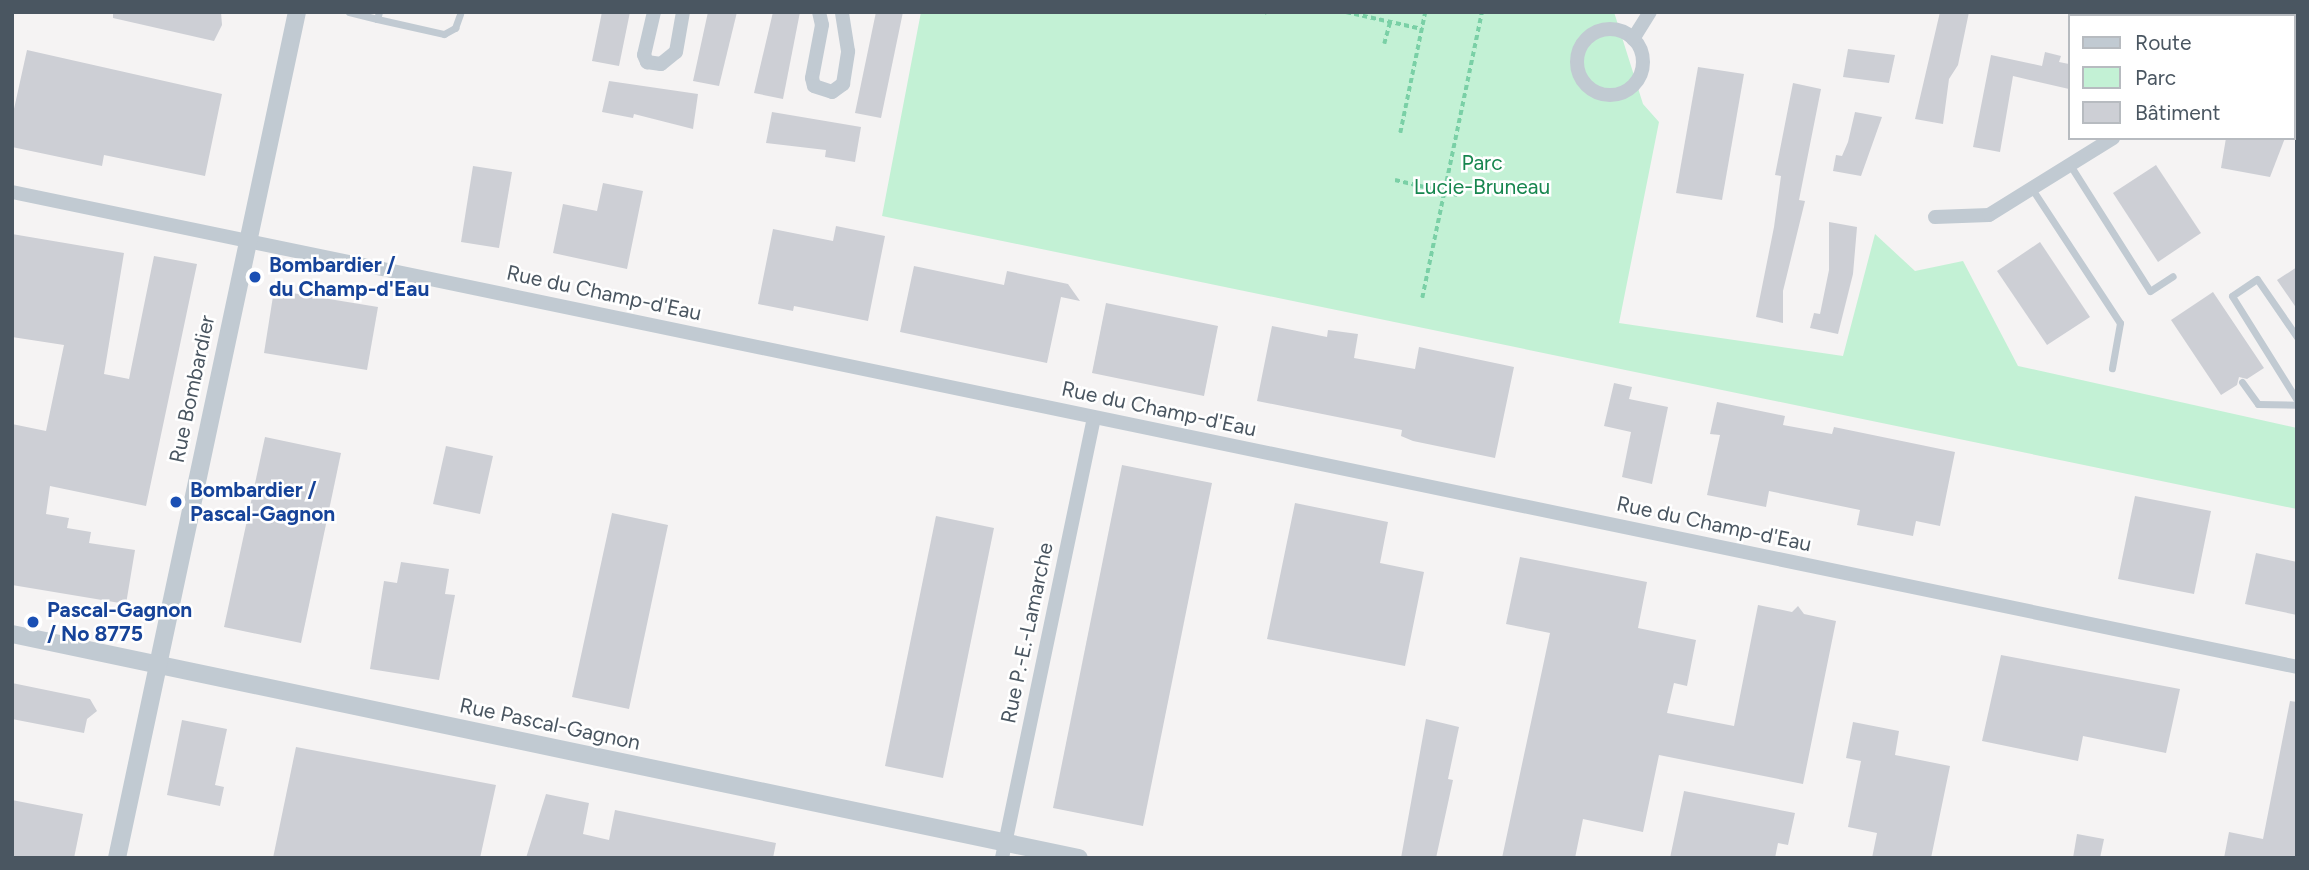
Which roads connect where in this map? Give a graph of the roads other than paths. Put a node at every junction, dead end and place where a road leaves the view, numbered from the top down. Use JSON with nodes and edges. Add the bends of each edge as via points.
{"nodes":[{"id":1,"x":297,"y":12,"type":"edge"},
{"id":2,"x":349,"y":12,"type":"edge"},
{"id":3,"x":654,"y":12,"type":"edge"},
{"id":4,"x":683,"y":12,"type":"edge"},
{"id":5,"x":819,"y":12,"type":"edge"},
{"id":6,"x":842,"y":12,"type":"edge"},
{"id":7,"x":1650,"y":12,"type":"edge"},
{"id":8,"x":460,"y":14,"type":"dead end"},
{"id":9,"x":378,"y":16,"type":"edge"},
{"id":10,"x":1633,"y":39,"type":"junction"},
{"id":11,"x":2110,"y":140,"type":"edge"},
{"id":12,"x":2070,"y":165,"type":"junction"},
{"id":13,"x":2031,"y":189,"type":"junction"},
{"id":14,"x":12,"y":192,"type":"edge"},
{"id":15,"x":1935,"y":217,"type":"dead end"},
{"id":16,"x":246,"y":240,"type":"junction"},
{"id":17,"x":2173,"y":276,"type":"dead end"},
{"id":18,"x":2297,"y":337,"type":"edge"},
{"id":19,"x":2112,"y":368,"type":"dead end"},
{"id":20,"x":2242,"y":382,"type":"dead end"},
{"id":21,"x":2297,"y":400,"type":"edge"},
{"id":22,"x":2297,"y":405,"type":"edge"},
{"id":23,"x":1094,"y":417,"type":"junction"},
{"id":24,"x":12,"y":634,"type":"edge"},
{"id":25,"x":158,"y":665,"type":"junction"},
{"id":26,"x":2297,"y":667,"type":"edge"},
{"id":27,"x":1004,"y":850,"type":"edge"},
{"id":28,"x":117,"y":858,"type":"edge"},
{"id":29,"x":1079,"y":858,"type":"edge"}],
"edges":[{"from":1,"to":16,"type":"street","name":"Rue Bombardier"},
{"from":2,"to":9,"type":"lane"},
{"from":3,"to":4,"type":"street","via":[[644,55],[647,62],[661,64],[676,52]]},
{"from":5,"to":6,"type":"street","via":[[822,25],[812,78],[814,86],[832,92],[843,84],[848,51]]},
{"from":7,"to":10,"type":"street"},
{"from":8,"to":9,"type":"lane","via":[[457,25],[444,34]]},
{"from":10,"to":10,"type":"street","via":[[1615,30],[1597,32],[1586,40],[1577,59],[1589,88],[1620,94],[1638,80],[1643,59]]},
{"from":11,"to":12,"type":"street"},
{"from":12,"to":13,"type":"street"},
{"from":12,"to":17,"type":"lane","via":[[2150,291]]},
{"from":13,"to":15,"type":"street","via":[[1989,215]]},
{"from":13,"to":19,"type":"lane","via":[[2120,323]]},
{"from":14,"to":16,"type":"street","name":"Rue du Champ-d'Eau"},
{"from":16,"to":23,"type":"street","name":"Rue du Champ-d'Eau"},
{"from":16,"to":25,"type":"street","name":"Rue Bombardier"},
{"from":18,"to":21,"type":"lane","via":[[2257,279],[2232,296]]},
{"from":20,"to":22,"type":"lane","via":[[2258,404]]},
{"from":23,"to":26,"type":"street","name":"Rue du Champ-d'Eau"},
{"from":23,"to":27,"type":"street","name":"Rue P.-E.-Lamarche"},
{"from":24,"to":25,"type":"street","name":"Rue Pascal-Gagnon"},
{"from":25,"to":27,"type":"street","name":"Rue Pascal-Gagnon"},
{"from":25,"to":28,"type":"street","name":"Rue Bombardier"},
{"from":27,"to":29,"type":"street","name":"Rue Pascal-Gagnon"}]}
